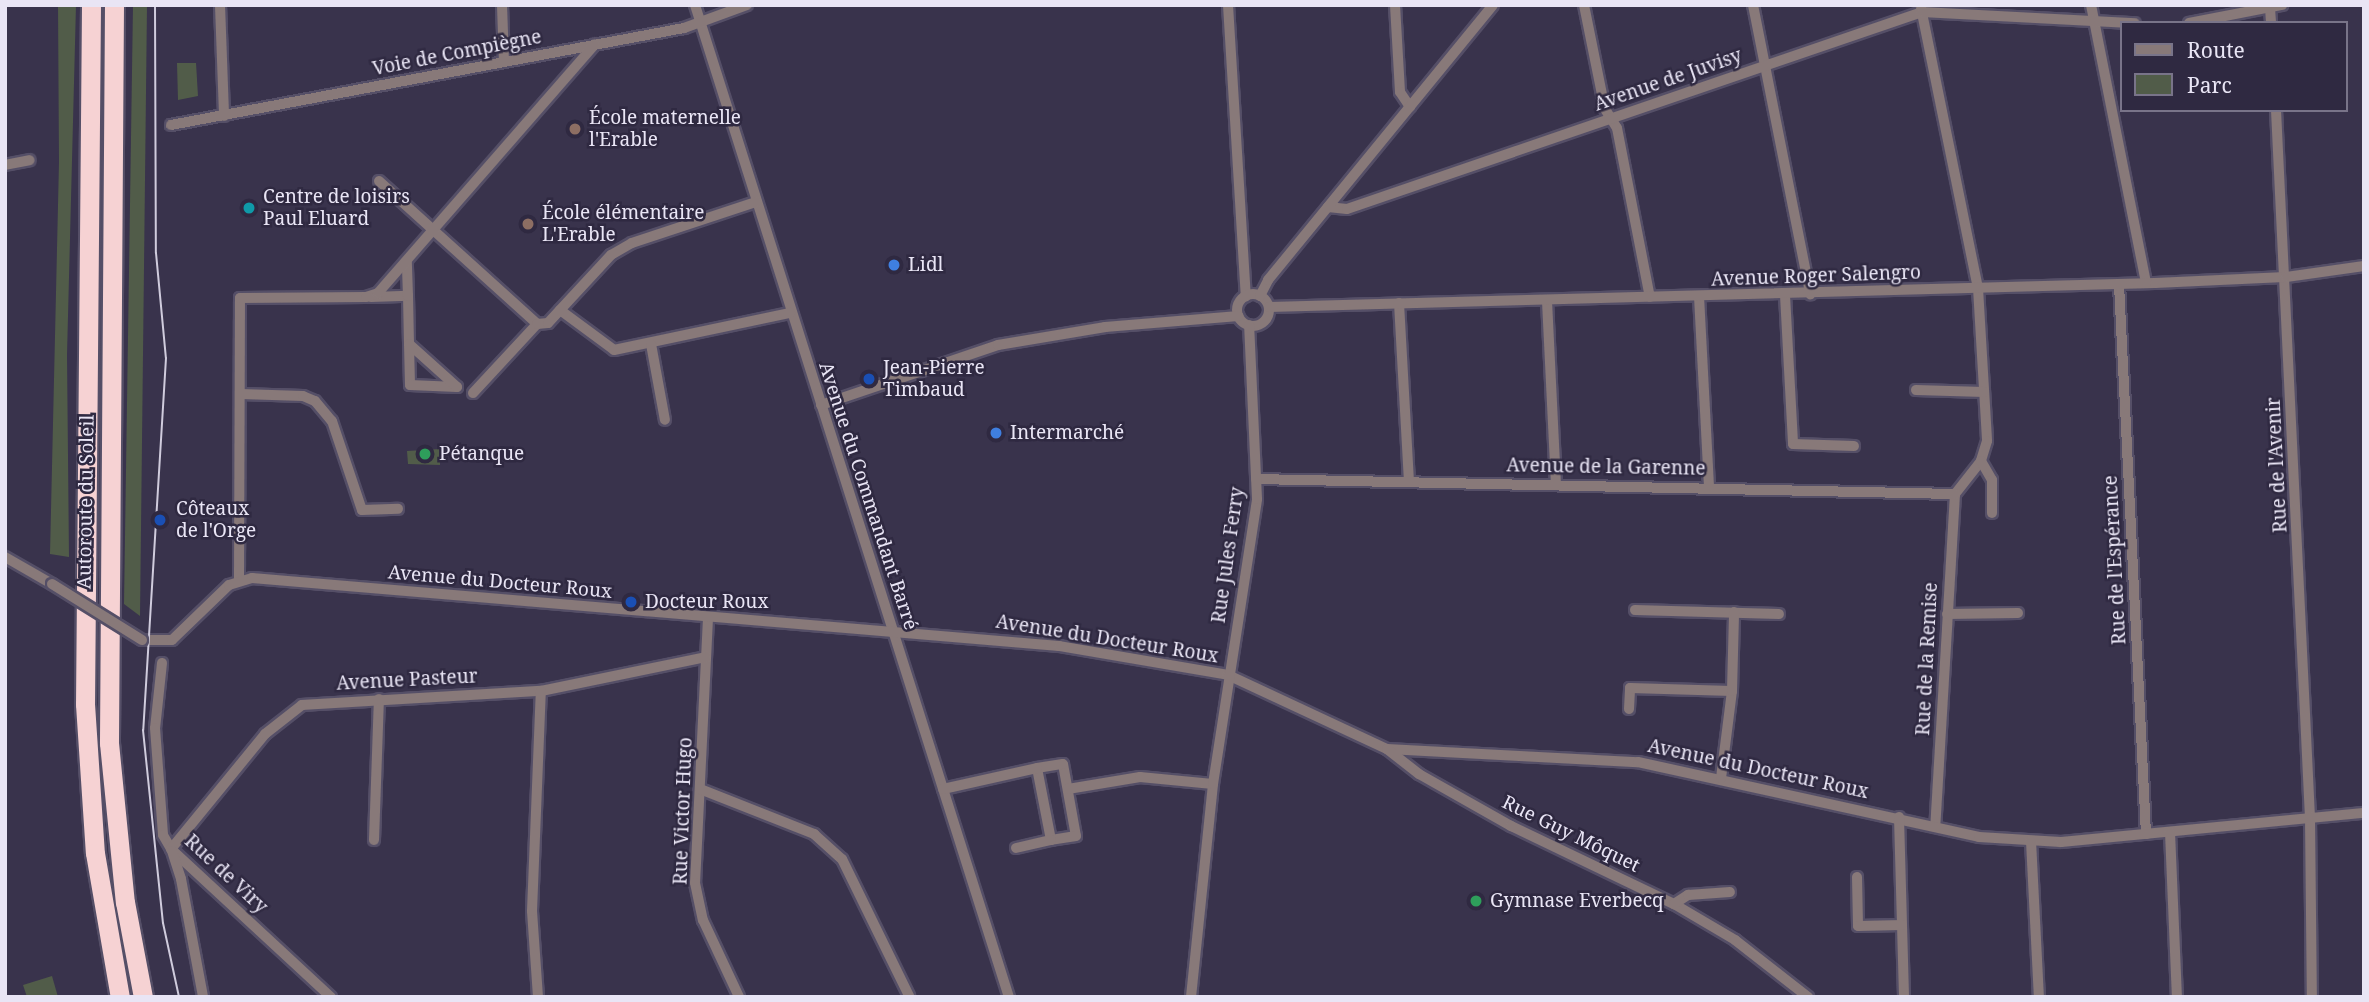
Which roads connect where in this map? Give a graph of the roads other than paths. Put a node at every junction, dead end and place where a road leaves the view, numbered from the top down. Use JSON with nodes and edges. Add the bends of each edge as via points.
{"nodes":[{"id":1,"x":91,"y":5,"type":"edge"},
{"id":2,"x":114,"y":5,"type":"edge"},
{"id":3,"x":220,"y":5,"type":"edge"},
{"id":4,"x":502,"y":5,"type":"edge"},
{"id":5,"x":695,"y":5,"type":"edge"},
{"id":6,"x":747,"y":5,"type":"edge"},
{"id":7,"x":1227,"y":5,"type":"edge"},
{"id":8,"x":1395,"y":5,"type":"edge"},
{"id":9,"x":1493,"y":5,"type":"edge"},
{"id":10,"x":1584,"y":5,"type":"edge"},
{"id":11,"x":1753,"y":5,"type":"edge"},
{"id":12,"x":2091,"y":5,"type":"edge"},
{"id":13,"x":2276,"y":6,"type":"edge"},
{"id":14,"x":1921,"y":9,"type":"edge"},
{"id":15,"x":2094,"y":21,"type":"junction"},
{"id":16,"x":2199,"y":21,"type":"edge"},
{"id":17,"x":2120,"y":22,"type":"edge"},
{"id":18,"x":701,"y":24,"type":"junction"},
{"id":19,"x":595,"y":44,"type":"junction"},
{"id":20,"x":504,"y":61,"type":"junction"},
{"id":21,"x":1765,"y":65,"type":"junction"},
{"id":22,"x":1410,"y":107,"type":"junction"},
{"id":23,"x":2276,"y":112,"type":"edge"},
{"id":24,"x":224,"y":116,"type":"junction"},
{"id":25,"x":1611,"y":118,"type":"junction"},
{"id":26,"x":171,"y":125,"type":"dead end"},
{"id":27,"x":30,"y":160,"type":"dead end"},
{"id":28,"x":5,"y":165,"type":"edge"},
{"id":29,"x":379,"y":181,"type":"dead end"},
{"id":30,"x":756,"y":202,"type":"junction"},
{"id":31,"x":1328,"y":207,"type":"junction"},
{"id":32,"x":435,"y":232,"type":"junction"},
{"id":33,"x":407,"y":262,"type":"junction"},
{"id":34,"x":2364,"y":266,"type":"edge"},
{"id":35,"x":2286,"y":277,"type":"junction"},
{"id":36,"x":2146,"y":283,"type":"junction"},
{"id":37,"x":2119,"y":284,"type":"junction"},
{"id":38,"x":1978,"y":288,"type":"junction"},
{"id":39,"x":1810,"y":294,"type":"junction"},
{"id":40,"x":1785,"y":295,"type":"junction"},
{"id":41,"x":408,"y":296,"type":"junction"},
{"id":42,"x":1246,"y":296,"type":"junction"},
{"id":43,"x":1260,"y":296,"type":"junction"},
{"id":44,"x":1699,"y":296,"type":"junction"},
{"id":45,"x":366,"y":297,"type":"junction"},
{"id":46,"x":1650,"y":297,"type":"junction"},
{"id":47,"x":1546,"y":301,"type":"junction"},
{"id":48,"x":1399,"y":303,"type":"junction"},
{"id":49,"x":1269,"y":307,"type":"junction"},
{"id":50,"x":560,"y":310,"type":"junction"},
{"id":51,"x":790,"y":313,"type":"junction"},
{"id":52,"x":1239,"y":316,"type":"junction"},
{"id":53,"x":537,"y":324,"type":"junction"},
{"id":54,"x":1249,"y":325,"type":"junction"},
{"id":55,"x":409,"y":344,"type":"junction"},
{"id":56,"x":651,"y":344,"type":"junction"},
{"id":57,"x":1916,"y":390,"type":"dead end"},
{"id":58,"x":1984,"y":392,"type":"junction"},
{"id":59,"x":473,"y":393,"type":"dead end"},
{"id":60,"x":241,"y":394,"type":"junction"},
{"id":61,"x":821,"y":405,"type":"junction"},
{"id":62,"x":665,"y":420,"type":"dead end"},
{"id":63,"x":1854,"y":446,"type":"dead end"},
{"id":64,"x":1981,"y":461,"type":"junction"},
{"id":65,"x":1256,"y":479,"type":"junction"},
{"id":66,"x":1409,"y":481,"type":"junction"},
{"id":67,"x":1556,"y":484,"type":"junction"},
{"id":68,"x":1709,"y":487,"type":"junction"},
{"id":69,"x":1955,"y":494,"type":"junction"},
{"id":70,"x":398,"y":509,"type":"dead end"},
{"id":71,"x":1992,"y":513,"type":"dead end"},
{"id":72,"x":5,"y":557,"type":"edge"},
{"id":73,"x":239,"y":580,"type":"junction"},
{"id":74,"x":1635,"y":610,"type":"dead end"},
{"id":75,"x":1734,"y":612,"type":"junction"},
{"id":76,"x":2018,"y":613,"type":"dead end"},
{"id":77,"x":1779,"y":614,"type":"dead end"},
{"id":78,"x":1947,"y":614,"type":"junction"},
{"id":79,"x":708,"y":618,"type":"junction"},
{"id":80,"x":892,"y":630,"type":"junction"},
{"id":81,"x":706,"y":657,"type":"junction"},
{"id":82,"x":162,"y":663,"type":"dead end"},
{"id":83,"x":1228,"y":675,"type":"junction"},
{"id":84,"x":541,"y":691,"type":"junction"},
{"id":85,"x":1732,"y":691,"type":"junction"},
{"id":86,"x":379,"y":699,"type":"junction"},
{"id":87,"x":1629,"y":709,"type":"dead end"},
{"id":88,"x":1387,"y":749,"type":"junction"},
{"id":89,"x":1037,"y":768,"type":"junction"},
{"id":90,"x":1721,"y":778,"type":"junction"},
{"id":91,"x":1213,"y":784,"type":"junction"},
{"id":92,"x":700,"y":789,"type":"junction"},
{"id":93,"x":943,"y":789,"type":"junction"},
{"id":94,"x":1068,"y":789,"type":"junction"},
{"id":95,"x":2364,"y":813,"type":"edge"},
{"id":96,"x":1899,"y":817,"type":"junction"},
{"id":97,"x":2310,"y":818,"type":"junction"},
{"id":98,"x":1936,"y":826,"type":"junction"},
{"id":99,"x":2170,"y":832,"type":"junction"},
{"id":100,"x":2146,"y":834,"type":"junction"},
{"id":101,"x":1051,"y":840,"type":"junction"},
{"id":102,"x":374,"y":841,"type":"dead end"},
{"id":103,"x":2031,"y":841,"type":"junction"},
{"id":104,"x":1016,"y":848,"type":"dead end"},
{"id":105,"x":171,"y":849,"type":"junction"},
{"id":106,"x":1857,"y":877,"type":"dead end"},
{"id":107,"x":1730,"y":892,"type":"dead end"},
{"id":108,"x":1674,"y":904,"type":"junction"},
{"id":109,"x":1902,"y":925,"type":"junction"},
{"id":110,"x":909,"y":996,"type":"edge"},
{"id":111,"x":120,"y":997,"type":"edge"},
{"id":112,"x":143,"y":997,"type":"edge"},
{"id":113,"x":203,"y":997,"type":"edge"},
{"id":114,"x":331,"y":997,"type":"edge"},
{"id":115,"x":538,"y":997,"type":"edge"},
{"id":116,"x":739,"y":997,"type":"edge"},
{"id":117,"x":922,"y":997,"type":"edge"},
{"id":118,"x":1009,"y":997,"type":"edge"},
{"id":119,"x":1191,"y":997,"type":"edge"},
{"id":120,"x":1808,"y":997,"type":"edge"},
{"id":121,"x":1904,"y":997,"type":"edge"},
{"id":122,"x":2039,"y":997,"type":"edge"},
{"id":123,"x":2177,"y":997,"type":"edge"},
{"id":124,"x":2312,"y":997,"type":"edge"}],
"edges":[{"from":1,"to":111,"type":"highway","name":"Autoroute du Soleil","via":[[85,693],[95,853]]},
{"from":2,"to":112,"type":"highway","name":"Autoroute du Soleil","via":[[109,743],[122,880]]},
{"from":3,"to":24,"type":"street"},
{"from":4,"to":20,"type":"street"},
{"from":5,"to":18,"type":"street","name":"Avenue du Commandant Barré"},
{"from":6,"to":18,"type":"street","name":"Voie de Compiègne"},
{"from":7,"to":42,"type":"street"},
{"from":8,"to":22,"type":"street","via":[[1400,92]]},
{"from":9,"to":22,"type":"street"},
{"from":10,"to":25,"type":"street","via":[[1605,109]]},
{"from":11,"to":21,"type":"street"},
{"from":12,"to":15,"type":"street"},
{"from":13,"to":16,"type":"street"},
{"from":14,"to":15,"type":"street","name":"Avenue de Juvisy"},
{"from":14,"to":21,"type":"street","name":"Avenue de Juvisy"},
{"from":14,"to":38,"type":"street"},
{"from":15,"to":17,"type":"street","name":"Avenue de Juvisy"},
{"from":15,"to":36,"type":"street"},
{"from":18,"to":19,"type":"street","name":"Voie de Compiègne"},
{"from":18,"to":30,"type":"street","name":"Avenue du Commandant Barré"},
{"from":19,"to":20,"type":"street","name":"Voie de Compiègne"},
{"from":19,"to":32,"type":"street"},
{"from":20,"to":24,"type":"street","name":"Voie de Compiègne"},
{"from":21,"to":25,"type":"street","name":"Avenue de Juvisy"},
{"from":21,"to":39,"type":"street"},
{"from":22,"to":31,"type":"street"},
{"from":23,"to":35,"type":"street","name":"Rue de l'Avenir"},
{"from":24,"to":26,"type":"street","name":"Voie de Compiègne"},
{"from":25,"to":31,"type":"street","name":"Avenue de Juvisy","via":[[1347,209]]},
{"from":25,"to":46,"type":"street"},
{"from":27,"to":28,"type":"street"},
{"from":29,"to":32,"type":"street"},
{"from":30,"to":50,"type":"street","via":[[622,247]]},
{"from":30,"to":51,"type":"street","name":"Avenue du Commandant Barré"},
{"from":31,"to":43,"type":"street"},
{"from":32,"to":33,"type":"street"},
{"from":32,"to":53,"type":"street"},
{"from":33,"to":41,"type":"street"},
{"from":33,"to":45,"type":"street","via":[[378,293]]},
{"from":34,"to":35,"type":"street","name":"Avenue Roger Salengro"},
{"from":35,"to":36,"type":"street","name":"Avenue Roger Salengro"},
{"from":35,"to":97,"type":"street","name":"Rue de l'Avenir"},
{"from":36,"to":37,"type":"street","name":"Avenue Roger Salengro"},
{"from":37,"to":38,"type":"street","name":"Avenue Roger Salengro"},
{"from":37,"to":100,"type":"street","name":"Rue de l'Espérance"},
{"from":38,"to":39,"type":"street","name":"Avenue Roger Salengro"},
{"from":38,"to":58,"type":"street"},
{"from":39,"to":40,"type":"street","name":"Avenue Roger Salengro"},
{"from":40,"to":44,"type":"street","name":"Avenue Roger Salengro"},
{"from":40,"to":63,"type":"street","via":[[1793,444]]},
{"from":41,"to":45,"type":"street"},
{"from":41,"to":55,"type":"street"},
{"from":42,"to":43,"type":"street"},
{"from":42,"to":52,"type":"street","via":[[1238,306]]},
{"from":43,"to":49,"type":"street"},
{"from":44,"to":46,"type":"street","name":"Avenue Roger Salengro"},
{"from":44,"to":68,"type":"street"},
{"from":45,"to":60,"type":"street","via":[[240,298]]},
{"from":46,"to":47,"type":"street","name":"Avenue Roger Salengro"},
{"from":47,"to":48,"type":"street","name":"Avenue Roger Salengro"},
{"from":47,"to":67,"type":"street"},
{"from":48,"to":49,"type":"street","name":"Avenue Roger Salengro"},
{"from":48,"to":66,"type":"street"},
{"from":49,"to":54,"type":"street","via":[[1264,322]]},
{"from":50,"to":53,"type":"street","via":[[548,323]]},
{"from":50,"to":56,"type":"street","via":[[605,348]]},
{"from":51,"to":56,"type":"street"},
{"from":51,"to":61,"type":"street","name":"Avenue du Commandant Barré"},
{"from":52,"to":54,"type":"street"},
{"from":52,"to":61,"type":"street","via":[[1105,327],[998,345]]},
{"from":53,"to":59,"type":"street"},
{"from":54,"to":65,"type":"street","name":"Rue Jules Ferry"},
{"from":55,"to":55,"type":"street","via":[[428,361],[457,387],[410,385]]},
{"from":56,"to":62,"type":"street"},
{"from":57,"to":58,"type":"street"},
{"from":58,"to":64,"type":"street","via":[[1987,441]]},
{"from":60,"to":70,"type":"street","via":[[303,396],[315,401],[332,421],[362,510]]},
{"from":60,"to":73,"type":"street"},
{"from":61,"to":80,"type":"street","name":"Avenue du Commandant Barré"},
{"from":64,"to":69,"type":"street"},
{"from":64,"to":71,"type":"street","via":[[1992,480]]},
{"from":65,"to":66,"type":"street","name":"Avenue de la Garenne"},
{"from":65,"to":83,"type":"street","name":"Rue Jules Ferry"},
{"from":66,"to":67,"type":"street","name":"Avenue de la Garenne"},
{"from":67,"to":68,"type":"street","name":"Avenue de la Garenne"},
{"from":68,"to":69,"type":"street","name":"Avenue de la Garenne"},
{"from":69,"to":78,"type":"street","name":"Rue de la Remise"},
{"from":72,"to":73,"type":"street","bridge":true,"via":[[142,640],[163,642],[183,634]]},
{"from":73,"to":79,"type":"street","name":"Avenue du Docteur Roux"},
{"from":74,"to":75,"type":"street"},
{"from":75,"to":77,"type":"street"},
{"from":75,"to":85,"type":"street"},
{"from":76,"to":78,"type":"street"},
{"from":78,"to":98,"type":"street","name":"Rue de la Remise"},
{"from":79,"to":80,"type":"street","name":"Avenue du Docteur Roux"},
{"from":79,"to":81,"type":"street","name":"Rue Victor Hugo"},
{"from":80,"to":83,"type":"street","name":"Avenue du Docteur Roux","via":[[1059,646]]},
{"from":80,"to":93,"type":"street","name":"Avenue du Commandant Barré"},
{"from":81,"to":84,"type":"street","name":"Avenue Pasteur"},
{"from":81,"to":92,"type":"street","name":"Rue Victor Hugo"},
{"from":82,"to":105,"type":"street","name":"Rue de Viry","via":[[155,728],[163,835]]},
{"from":83,"to":88,"type":"street","name":"Avenue du Docteur Roux"},
{"from":83,"to":91,"type":"street","name":"Rue Jules Ferry"},
{"from":84,"to":86,"type":"street","name":"Avenue Pasteur"},
{"from":84,"to":115,"type":"street","via":[[533,911]]},
{"from":85,"to":87,"type":"street","via":[[1630,688]]},
{"from":85,"to":90,"type":"street"},
{"from":86,"to":102,"type":"street"},
{"from":86,"to":105,"type":"street","name":"Avenue Pasteur","via":[[316,702],[288,713]]},
{"from":88,"to":90,"type":"street","name":"Avenue du Docteur Roux","via":[[1638,762]]},
{"from":88,"to":108,"type":"street","name":"Rue Guy Môquet","via":[[1431,781],[1528,835]]},
{"from":89,"to":93,"type":"street"},
{"from":89,"to":94,"type":"street","via":[[1063,764]]},
{"from":89,"to":101,"type":"street"},
{"from":90,"to":96,"type":"street","name":"Avenue du Docteur Roux"},
{"from":91,"to":94,"type":"street","via":[[1140,777]]},
{"from":91,"to":119,"type":"street","name":"Rue Jules Ferry"},
{"from":92,"to":110,"type":"street","via":[[814,834],[842,859]]},
{"from":92,"to":116,"type":"street","name":"Rue Victor Hugo","via":[[698,895],[702,920]]},
{"from":93,"to":118,"type":"street","name":"Avenue du Commandant Barré"},
{"from":94,"to":101,"type":"street","via":[[1076,836]]},
{"from":95,"to":97,"type":"street","name":"Avenue du Docteur Roux"},
{"from":96,"to":98,"type":"street","name":"Avenue du Docteur Roux"},
{"from":96,"to":109,"type":"street"},
{"from":97,"to":99,"type":"street","name":"Avenue du Docteur Roux"},
{"from":97,"to":124,"type":"street","name":"Rue de l'Avenir"},
{"from":98,"to":103,"type":"street","name":"Avenue du Docteur Roux","via":[[1979,837]]},
{"from":99,"to":100,"type":"street","name":"Avenue du Docteur Roux"},
{"from":99,"to":123,"type":"street"},
{"from":100,"to":103,"type":"street","name":"Avenue du Docteur Roux"},
{"from":101,"to":104,"type":"street"},
{"from":103,"to":122,"type":"street"},
{"from":105,"to":113,"type":"street"},
{"from":105,"to":114,"type":"street","name":"Rue de Viry"},
{"from":106,"to":109,"type":"street","via":[[1857,926]]},
{"from":107,"to":108,"type":"street","via":[[1688,895]]},
{"from":108,"to":120,"type":"street","name":"Rue Guy Môquet","via":[[1735,940]]},
{"from":109,"to":121,"type":"street"},
{"from":110,"to":117,"type":"street"}]}
